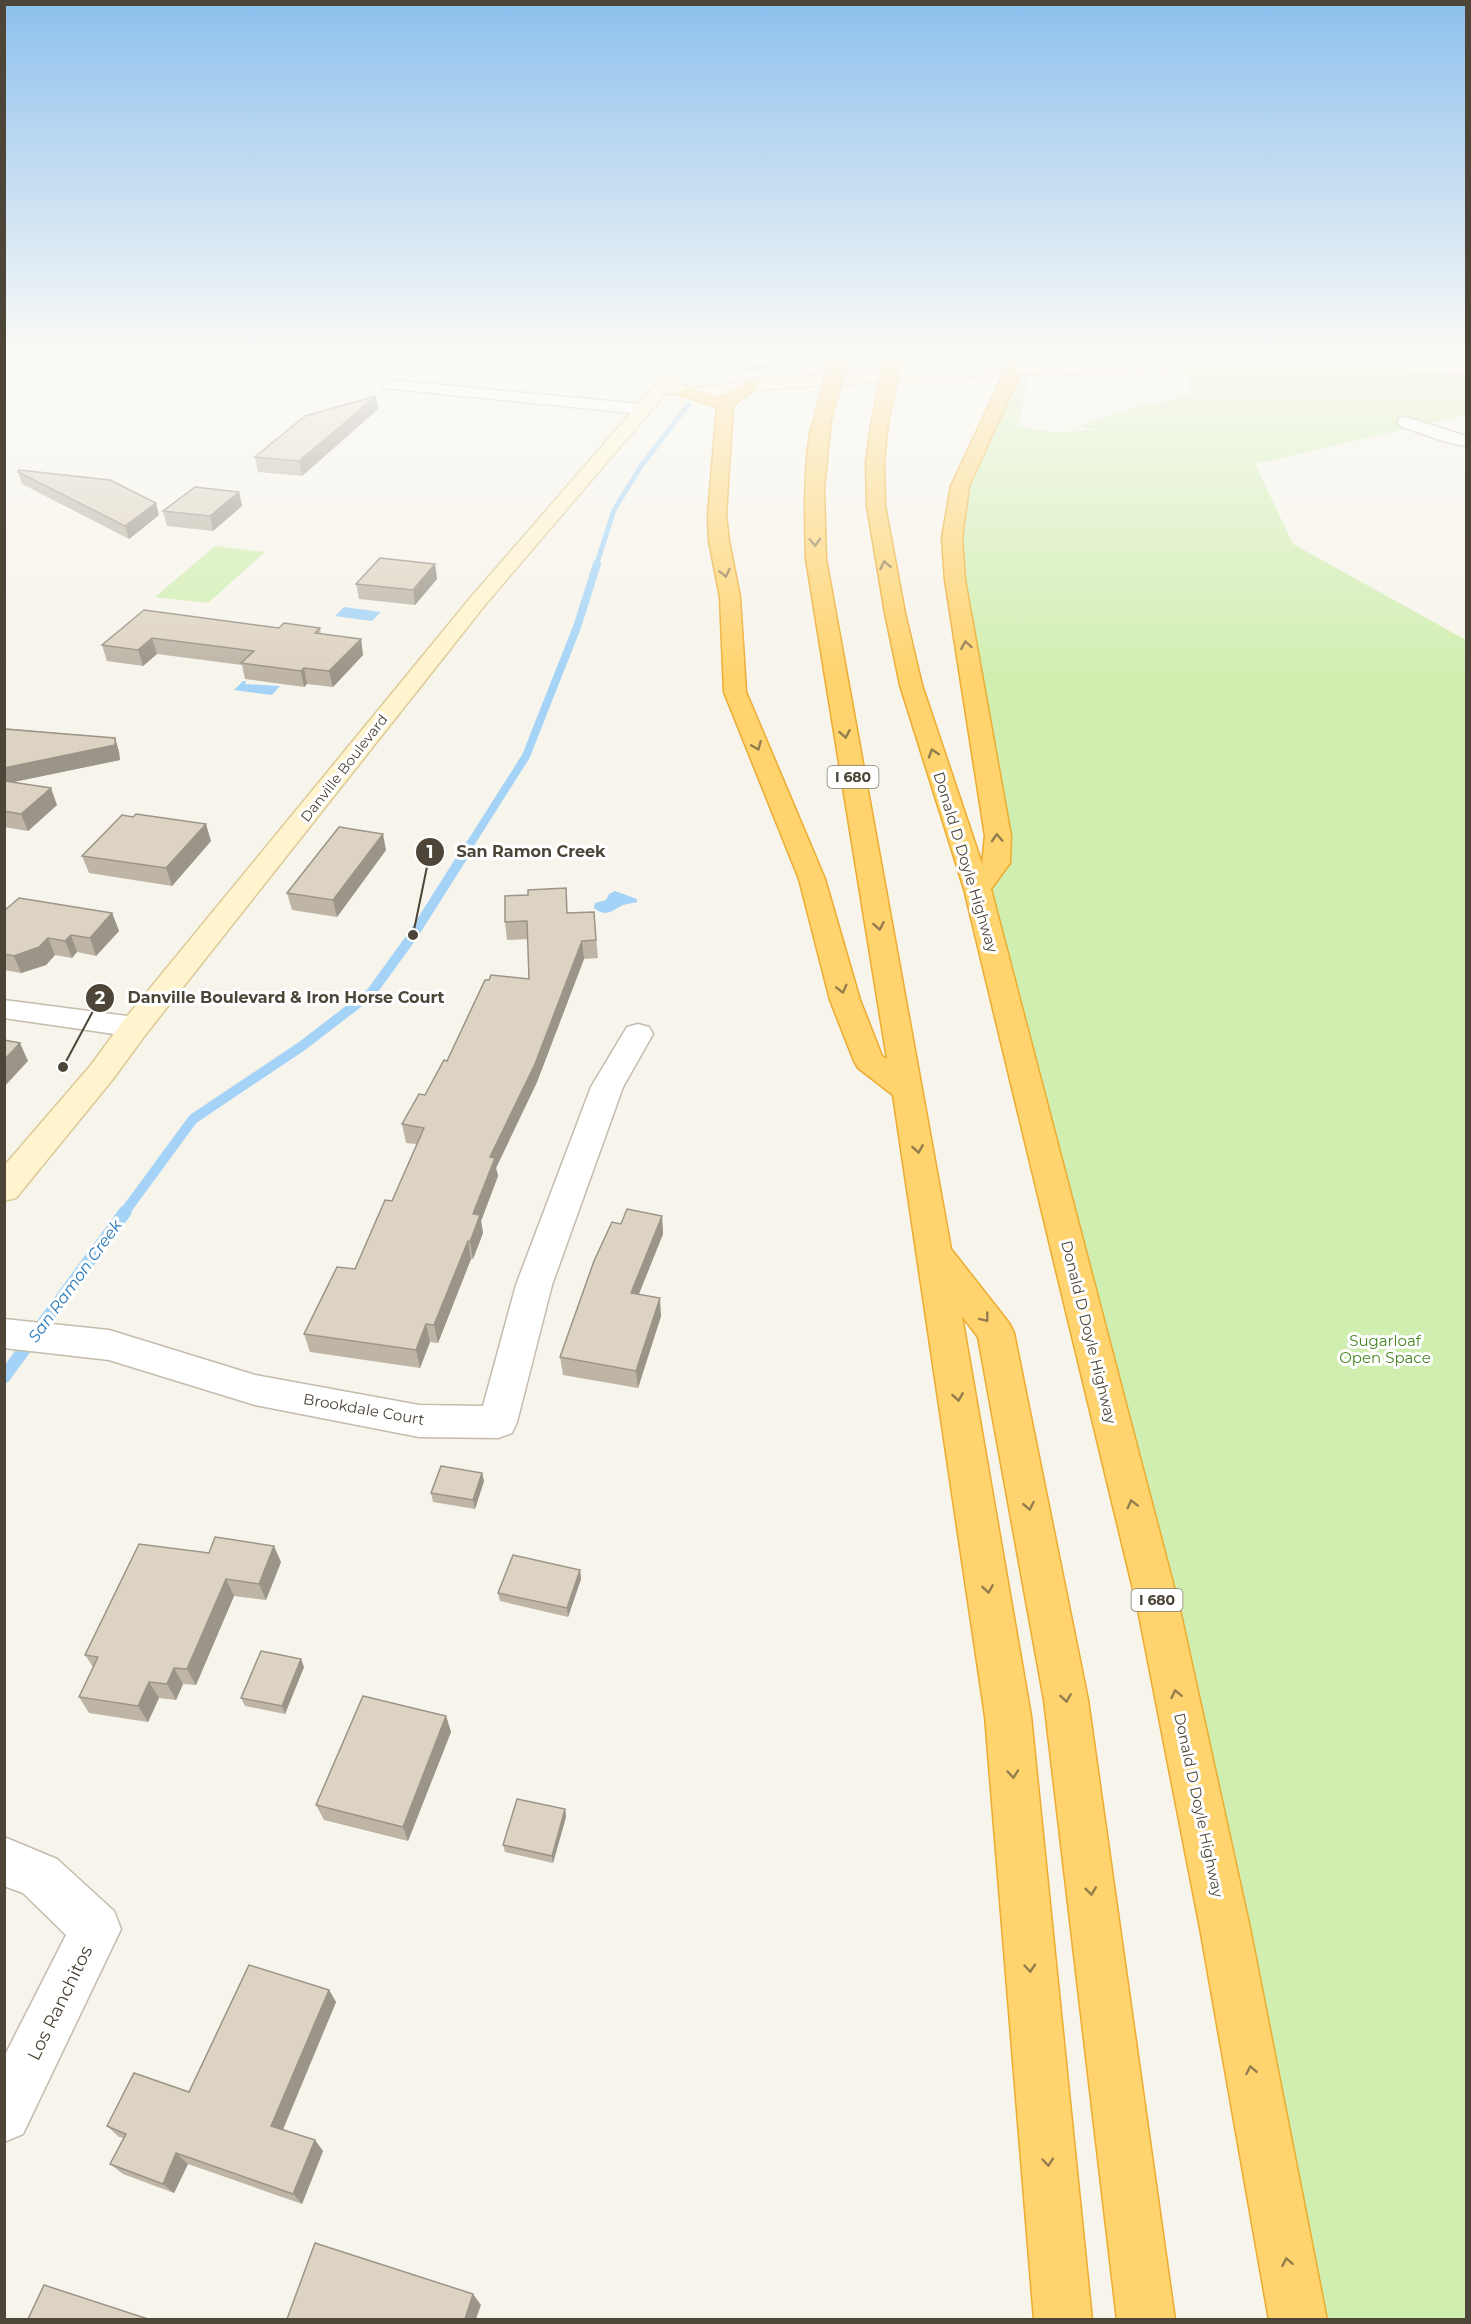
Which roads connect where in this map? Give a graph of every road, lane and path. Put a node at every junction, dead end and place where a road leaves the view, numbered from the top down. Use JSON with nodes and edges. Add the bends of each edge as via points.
{"nodes":[{"id":1,"x":598,"y":459,"type":"edge"},
{"id":2,"x":721,"y":459,"type":"edge"},
{"id":3,"x":815,"y":459,"type":"edge"},
{"id":4,"x":875,"y":459,"type":"edge"},
{"id":5,"x":972,"y":459,"type":"edge"},
{"id":6,"x":977,"y":889,"type":"junction"},
{"id":7,"x":4,"y":1009,"type":"edge"},
{"id":8,"x":135,"y":1027,"type":"junction"},
{"id":9,"x":638,"y":1034,"type":"dead end"},
{"id":10,"x":908,"y":1091,"type":"junction"},
{"id":11,"x":4,"y":1189,"type":"edge"},
{"id":12,"x":936,"y":1256,"type":"junction"},
{"id":13,"x":4,"y":1333,"type":"edge"},
{"id":14,"x":4,"y":1861,"type":"edge"},
{"id":15,"x":4,"y":2115,"type":"edge"},
{"id":16,"x":1063,"y":2319,"type":"edge"},
{"id":17,"x":1146,"y":2319,"type":"edge"},
{"id":18,"x":1298,"y":2319,"type":"edge"}],
"edges":[{"from":1,"to":8,"type":"main road","name":"Danville Boulevard","via":[[478,601]]},
{"from":2,"to":10,"type":"highway","one_way":true,"via":[[717,515],[730,597],[735,692],[812,879],[845,1000],[869,1061]]},
{"from":3,"to":10,"type":"highway","number":"I 680","one_way":true,"bridge":true,"via":[[812,507],[816,559]]},
{"from":6,"to":4,"type":"highway","name":"Donald D Doyle Highway","number":"I 680","one_way":true,"bridge":true,"via":[[911,686],[876,506]]},
{"from":6,"to":5,"type":"highway","one_way":true,"via":[[997,862],[998,836],[955,580],[952,538],[960,486]]},
{"from":18,"to":6,"type":"highway","name":"Donald D Doyle Highway","number":"I 680","one_way":true,"via":[[1225,1929],[1159,1610]]},
{"from":7,"to":8,"type":"street"},
{"from":8,"to":11,"type":"main road","name":"Danville Boulevard"},
{"from":9,"to":13,"type":"street","name":"Brookdale Court","via":[[607,1087],[534,1285],[498,1422],[419,1421],[255,1390],[109,1345]]},
{"from":10,"to":12,"type":"highway","number":"I 680","one_way":true},
{"from":12,"to":16,"type":"highway","number":"I 680","one_way":true,"via":[[1008,1716]]},
{"from":12,"to":17,"type":"highway","number":"I 680","one_way":true,"via":[[996,1333],[1066,1700]]},
{"from":14,"to":15,"type":"street","name":"Los Ranchitos","via":[[40,1876],[96,1929]]}]}
